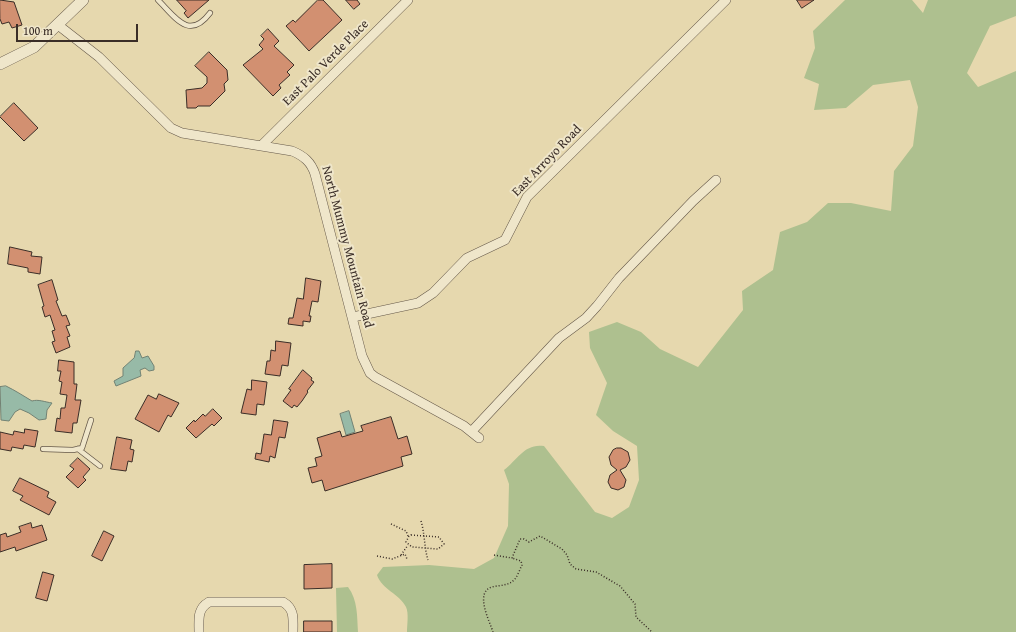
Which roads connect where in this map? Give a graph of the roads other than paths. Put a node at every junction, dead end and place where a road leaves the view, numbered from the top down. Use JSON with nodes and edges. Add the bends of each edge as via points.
{"nodes":[{"id":1,"x":83,"y":0,"type":"edge"},
{"id":2,"x":158,"y":0,"type":"edge"},
{"id":3,"x":408,"y":0,"type":"edge"},
{"id":4,"x":726,"y":0,"type":"edge"},
{"id":5,"x":210,"y":13,"type":"dead end"},
{"id":6,"x":58,"y":25,"type":"junction"},
{"id":7,"x":0,"y":64,"type":"edge"},
{"id":8,"x":262,"y":145,"type":"junction"},
{"id":9,"x":716,"y":180,"type":"dead end"},
{"id":10,"x":353,"y":317,"type":"junction"},
{"id":11,"x":91,"y":420,"type":"dead end"},
{"id":12,"x":472,"y":431,"type":"junction"},
{"id":13,"x":479,"y":438,"type":"dead end"},
{"id":14,"x":43,"y":449,"type":"dead end"},
{"id":15,"x":78,"y":449,"type":"junction"},
{"id":16,"x":100,"y":466,"type":"dead end"},
{"id":17,"x":199,"y":632,"type":"edge"},
{"id":18,"x":293,"y":632,"type":"edge"}],
"edges":[{"from":1,"to":6,"type":"street"},
{"from":2,"to":5,"type":"lane","via":[[181,23],[190,27],[203,22]]},
{"from":3,"to":8,"type":"street","name":"East Palo Verde Place"},
{"from":4,"to":10,"type":"street","name":"East Arroyo Road","via":[[527,197],[505,240],[467,258],[442,284],[418,303]]},
{"from":6,"to":7,"type":"street","via":[[34,46]]},
{"from":6,"to":8,"type":"street","name":"North Mummy Mountain Road","via":[[99,57],[171,128],[182,133]]},
{"from":8,"to":10,"type":"street","name":"North Mummy Mountain Road","via":[[292,151],[305,157],[313,167]]},
{"from":9,"to":12,"type":"street","via":[[619,278],[586,318],[559,338]]},
{"from":10,"to":12,"type":"street","name":"North Mummy Mountain Road","via":[[362,356],[370,373]]},
{"from":11,"to":15,"type":"lane","via":[[84,444]]},
{"from":12,"to":13,"type":"street","name":"North Mummy Mountain Road"},
{"from":14,"to":15,"type":"lane"},
{"from":15,"to":16,"type":"lane"},
{"from":17,"to":18,"type":"street","via":[[199,613],[202,606],[209,602],[283,602],[293,612]]}]}
